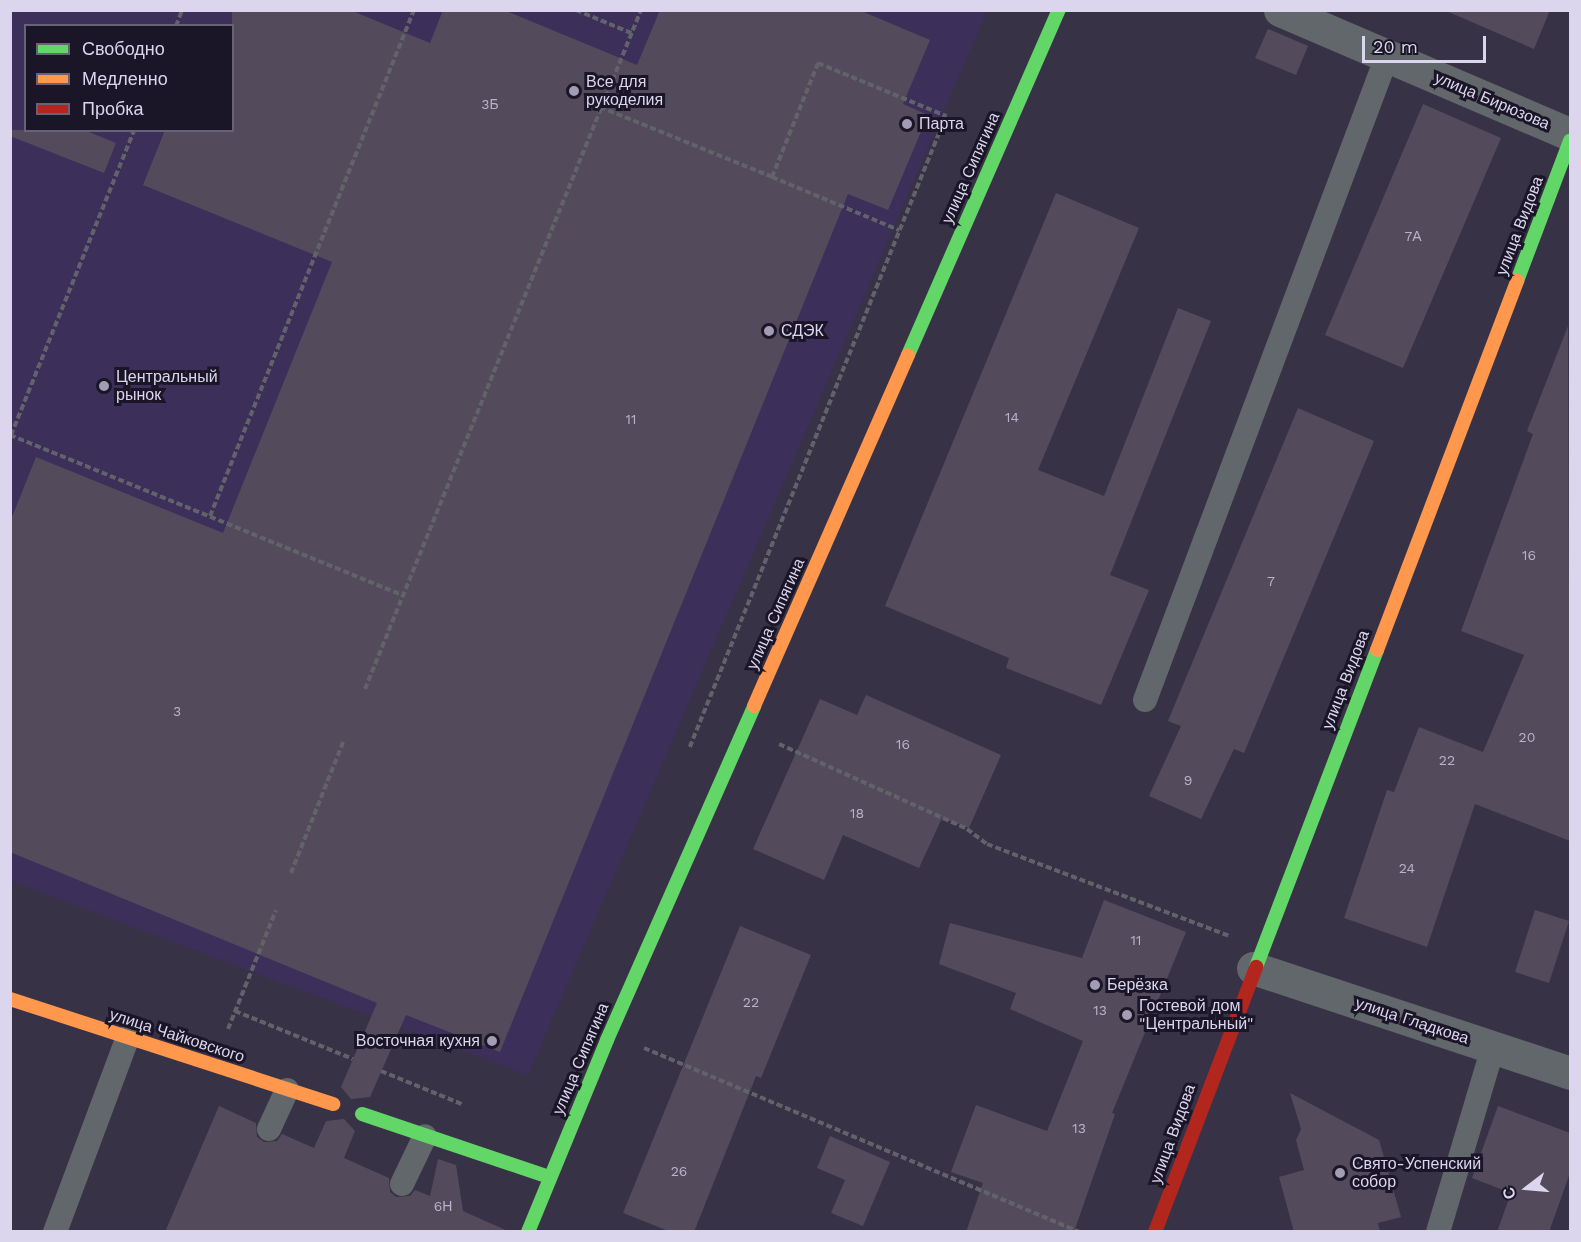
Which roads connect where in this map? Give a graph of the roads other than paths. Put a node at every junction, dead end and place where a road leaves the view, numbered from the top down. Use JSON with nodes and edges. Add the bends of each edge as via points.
{"nodes":[{"id":1,"x":1059,"y":10,"type":"edge"},
{"id":2,"x":1280,"y":10,"type":"edge"},
{"id":3,"x":1387,"y":56,"type":"junction"},
{"id":4,"x":1570,"y":134,"type":"edge"},
{"id":5,"x":1570,"y":141,"type":"edge"},
{"id":6,"x":1145,"y":700,"type":"dead end"},
{"id":7,"x":1252,"y":968,"type":"junction"},
{"id":8,"x":10,"y":999,"type":"edge"},
{"id":9,"x":128,"y":1037,"type":"junction"},
{"id":10,"x":1493,"y":1048,"type":"junction"},
{"id":11,"x":1570,"y":1073,"type":"edge"},
{"id":12,"x":287,"y":1090,"type":"junction"},
{"id":13,"x":333,"y":1104,"type":"dead end"},
{"id":14,"x":362,"y":1114,"type":"dead end"},
{"id":15,"x":269,"y":1129,"type":"dead end"},
{"id":16,"x":425,"y":1136,"type":"junction"},
{"id":17,"x":549,"y":1177,"type":"junction"},
{"id":18,"x":402,"y":1184,"type":"dead end"},
{"id":19,"x":55,"y":1232,"type":"edge"},
{"id":20,"x":528,"y":1232,"type":"edge"},
{"id":21,"x":1155,"y":1232,"type":"edge"},
{"id":22,"x":1438,"y":1232,"type":"edge"}],
"edges":[{"from":1,"to":17,"type":"street","name":"улица Сипягина"},
{"from":2,"to":3,"type":"street","name":"улица Бирюзова"},
{"from":3,"to":4,"type":"street","name":"улица Бирюзова"},
{"from":3,"to":6,"type":"lane"},
{"from":5,"to":7,"type":"street","name":"улица Видова"},
{"from":7,"to":10,"type":"street","name":"улица Гладкова"},
{"from":7,"to":21,"type":"street","name":"улица Видова"},
{"from":8,"to":9,"type":"street","name":"улица Чайковского"},
{"from":9,"to":12,"type":"street","name":"улица Чайковского"},
{"from":9,"to":19,"type":"lane"},
{"from":10,"to":11,"type":"street","name":"улица Гладкова"},
{"from":10,"to":22,"type":"lane"},
{"from":12,"to":13,"type":"street","name":"улица Чайковского"},
{"from":12,"to":15,"type":"lane"},
{"from":14,"to":16,"type":"street"},
{"from":16,"to":17,"type":"street"},
{"from":16,"to":18,"type":"lane"},
{"from":17,"to":20,"type":"street","name":"улица Сипягина"}]}
